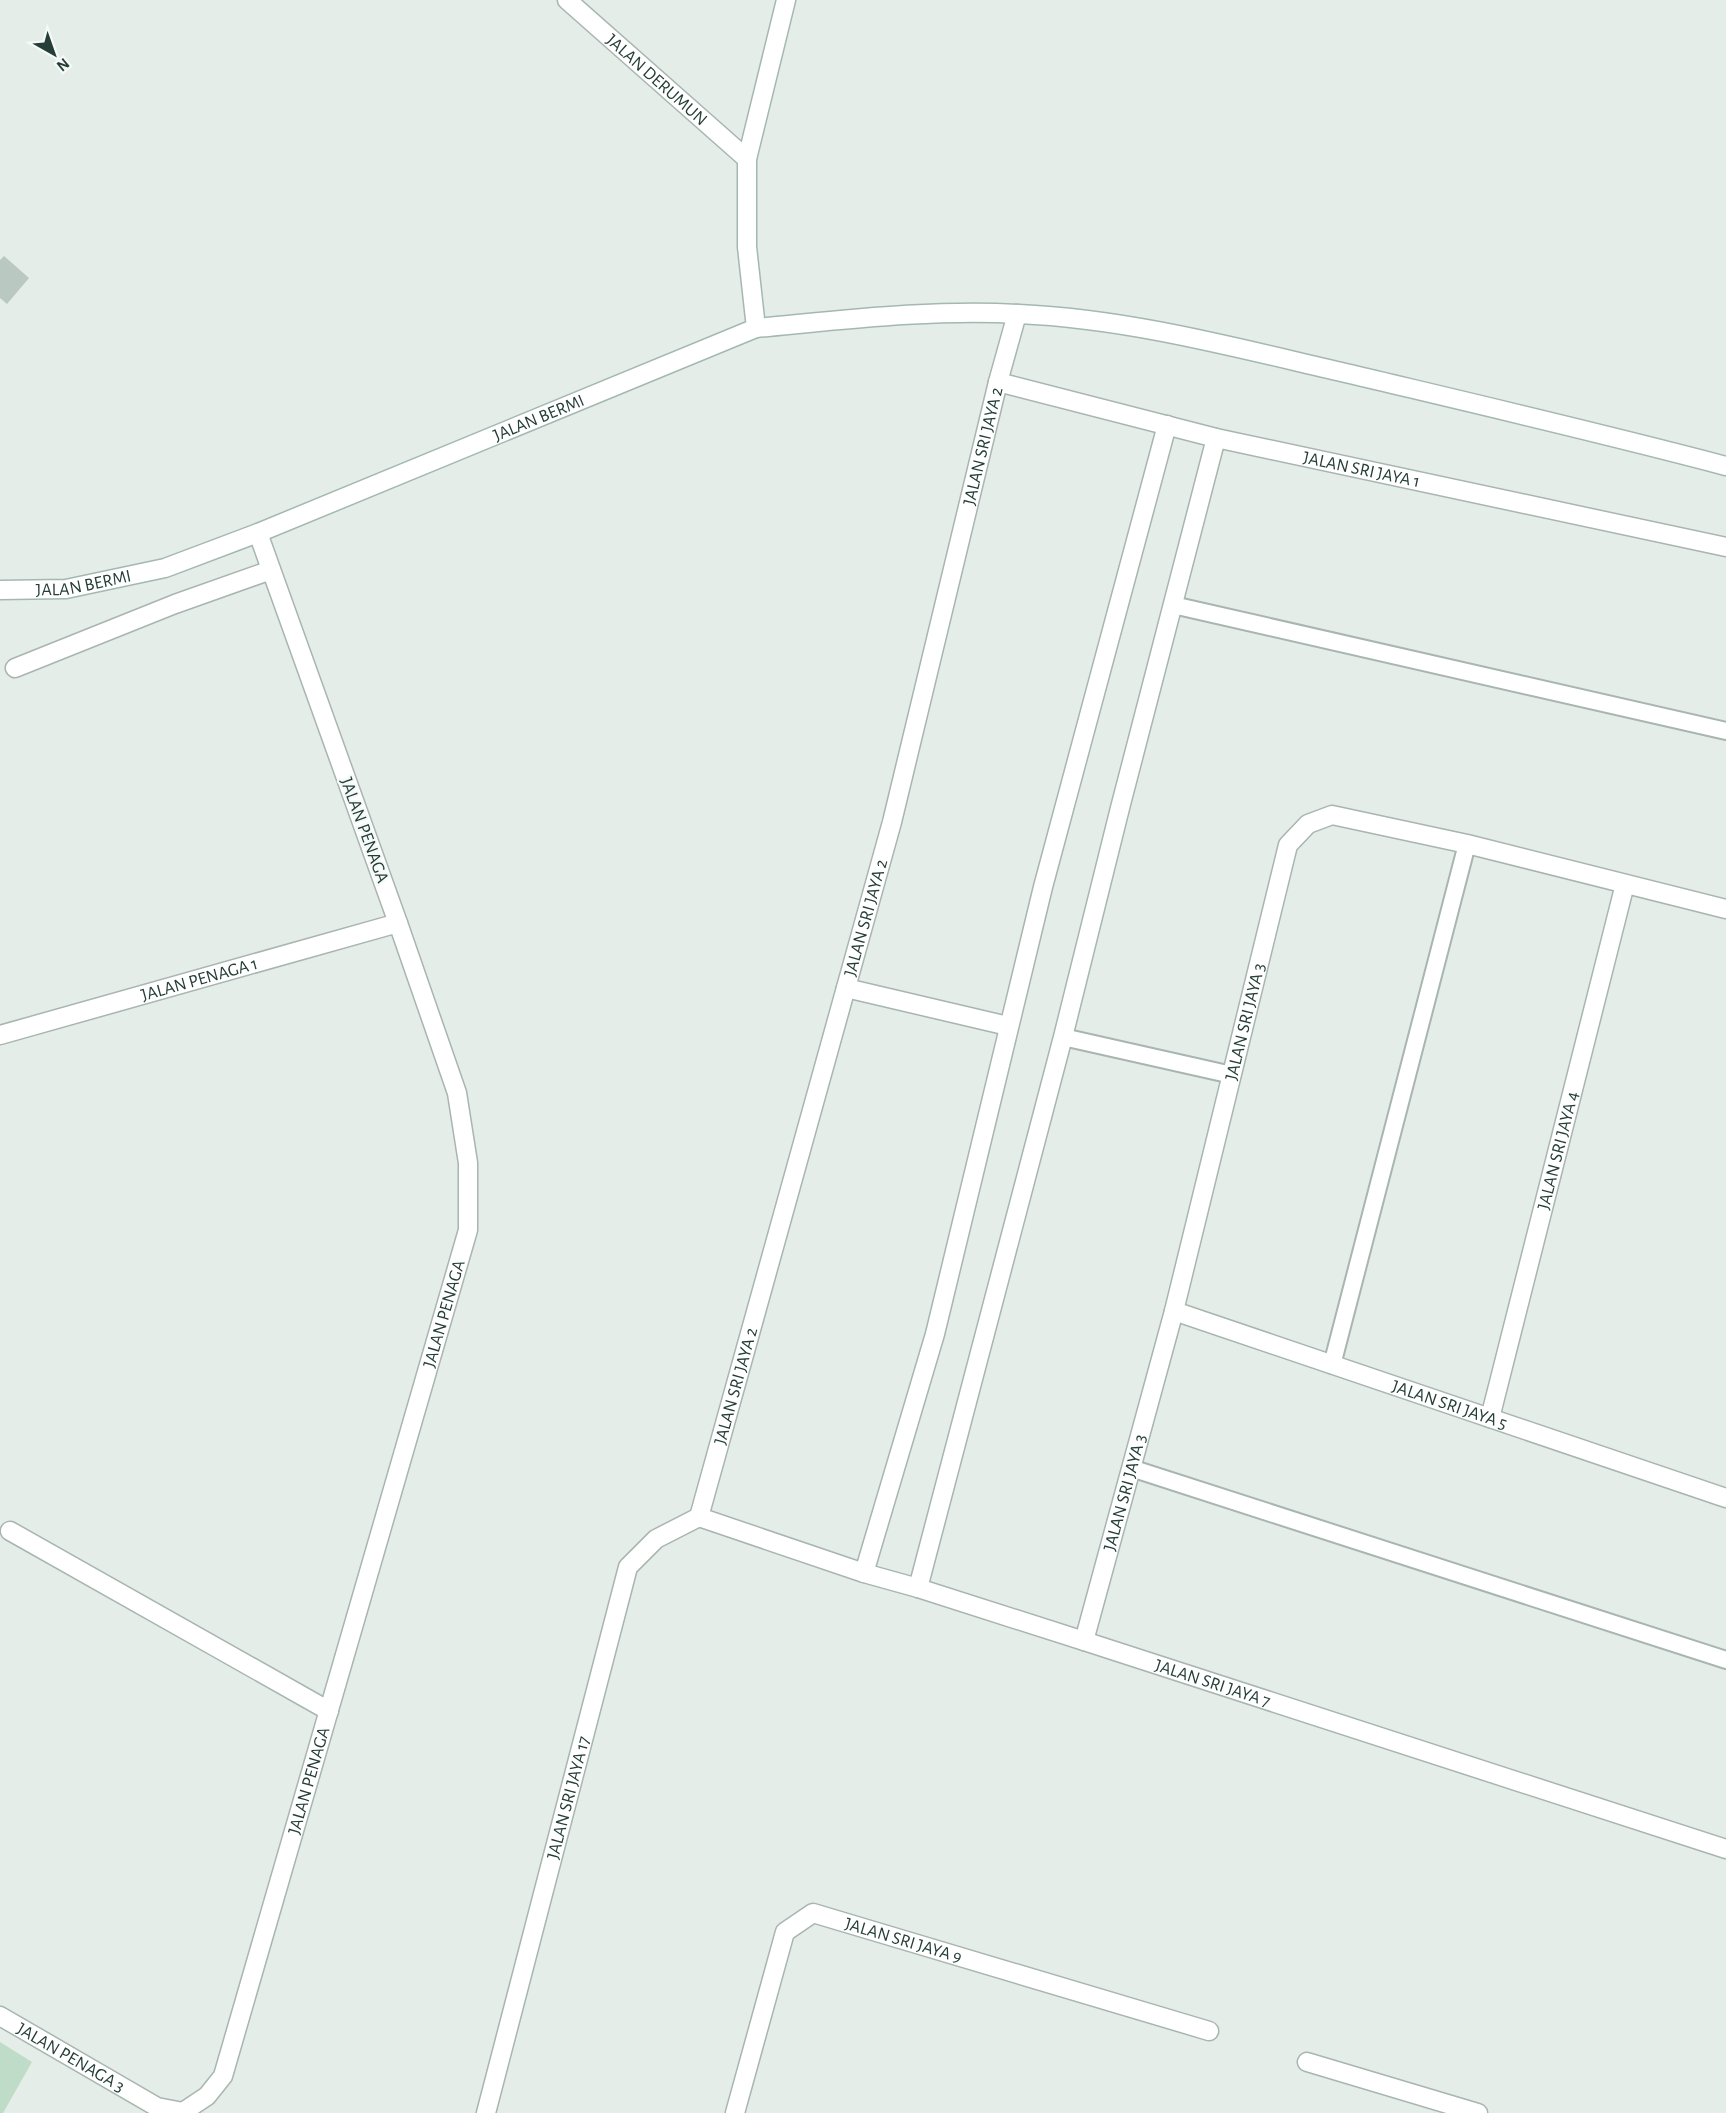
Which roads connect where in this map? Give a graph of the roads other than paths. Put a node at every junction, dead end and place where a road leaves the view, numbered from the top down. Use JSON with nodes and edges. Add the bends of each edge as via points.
{"nodes":[{"id":1,"x":567,"y":0,"type":"edge"},
{"id":2,"x":786,"y":0,"type":"edge"},
{"id":3,"x":747,"y":159,"type":"junction"},
{"id":4,"x":1017,"y":314,"type":"junction"},
{"id":5,"x":756,"y":328,"type":"junction"},
{"id":6,"x":998,"y":382,"type":"junction"},
{"id":7,"x":1167,"y":425,"type":"junction"},
{"id":8,"x":1216,"y":438,"type":"junction"},
{"id":9,"x":1726,"y":466,"type":"edge"},
{"id":10,"x":258,"y":533,"type":"junction"},
{"id":11,"x":1726,"y":547,"type":"edge"},
{"id":12,"x":271,"y":570,"type":"junction"},
{"id":13,"x":0,"y":590,"type":"edge"},
{"id":14,"x":1173,"y":605,"type":"junction"},
{"id":15,"x":15,"y":668,"type":"dead end"},
{"id":16,"x":1726,"y":731,"type":"edge"},
{"id":17,"x":1467,"y":844,"type":"junction"},
{"id":18,"x":1625,"y":884,"type":"junction"},
{"id":19,"x":1726,"y":909,"type":"edge"},
{"id":20,"x":398,"y":923,"type":"junction"},
{"id":21,"x":846,"y":987,"type":"junction"},
{"id":22,"x":1008,"y":1026,"type":"junction"},
{"id":23,"x":0,"y":1035,"type":"edge"},
{"id":24,"x":1063,"y":1037,"type":"junction"},
{"id":25,"x":1232,"y":1075,"type":"junction"},
{"id":26,"x":1174,"y":1311,"type":"junction"},
{"id":27,"x":1332,"y":1365,"type":"junction"},
{"id":28,"x":1490,"y":1418,"type":"junction"},
{"id":29,"x":1131,"y":1468,"type":"junction"},
{"id":30,"x":1726,"y":1498,"type":"edge"},
{"id":31,"x":699,"y":1517,"type":"junction"},
{"id":32,"x":10,"y":1531,"type":"dead end"},
{"id":33,"x":864,"y":1573,"type":"junction"},
{"id":34,"x":918,"y":1588,"type":"junction"},
{"id":35,"x":1084,"y":1641,"type":"junction"},
{"id":36,"x":1726,"y":1660,"type":"edge"},
{"id":37,"x":329,"y":1711,"type":"junction"},
{"id":38,"x":1726,"y":1849,"type":"edge"},
{"id":39,"x":0,"y":2016,"type":"edge"},
{"id":40,"x":1209,"y":2031,"type":"dead end"},
{"id":41,"x":1307,"y":2062,"type":"dead end"},
{"id":42,"x":207,"y":2096,"type":"joint"},
{"id":43,"x":486,"y":2113,"type":"edge"},
{"id":44,"x":735,"y":2113,"type":"edge"},
{"id":45,"x":1478,"y":2113,"type":"edge"}],
"edges":[{"from":1,"to":3,"type":"street","name":"JALAN DERUMUN"},
{"from":2,"to":3,"type":"street"},
{"from":3,"to":5,"type":"street","via":[[747,248]]},
{"from":4,"to":5,"type":"street","name":"JALAN BERMI","via":[[895,315]]},
{"from":4,"to":6,"type":"street","name":"JALAN SRI JAYA 2"},
{"from":4,"to":9,"type":"street","name":"JALAN BERMI","via":[[1095,320],[1230,346]]},
{"from":5,"to":10,"type":"street","name":"JALAN BERMI"},
{"from":6,"to":7,"type":"street","name":"JALAN SRI JAYA 1"},
{"from":6,"to":21,"type":"street","name":"JALAN SRI JAYA 2","via":[[892,822]]},
{"from":7,"to":8,"type":"street","name":"JALAN SRI JAYA 1"},
{"from":7,"to":22,"type":"street"},
{"from":8,"to":11,"type":"street","name":"JALAN SRI JAYA 1"},
{"from":8,"to":14,"type":"street"},
{"from":10,"to":12,"type":"street","name":"JALAN PENAGA"},
{"from":10,"to":13,"type":"street","name":"JALAN BERMI","via":[[165,568],[114,580],[66,589]]},
{"from":12,"to":15,"type":"street","via":[[165,607]]},
{"from":12,"to":20,"type":"street","name":"JALAN PENAGA"},
{"from":14,"to":16,"type":"lane"},
{"from":14,"to":24,"type":"street"},
{"from":17,"to":18,"type":"street","name":"JALAN SRI JAYA 3"},
{"from":17,"to":25,"type":"street","name":"JALAN SRI JAYA 3","via":[[1332,815],[1308,824],[1288,845]]},
{"from":17,"to":27,"type":"lane"},
{"from":18,"to":19,"type":"street","name":"JALAN SRI JAYA 3"},
{"from":18,"to":28,"type":"street","name":"JALAN SRI JAYA 4"},
{"from":20,"to":23,"type":"street","name":"JALAN PENAGA 1"},
{"from":20,"to":37,"type":"street","name":"JALAN PENAGA","via":[[457,1093],[468,1163],[468,1230]]},
{"from":21,"to":22,"type":"street"},
{"from":21,"to":31,"type":"street","name":"JALAN SRI JAYA 2"},
{"from":22,"to":33,"type":"street","via":[[935,1334]]},
{"from":24,"to":25,"type":"lane"},
{"from":24,"to":34,"type":"street"},
{"from":25,"to":26,"type":"street","name":"JALAN SRI JAYA 3"},
{"from":26,"to":27,"type":"street","name":"JALAN SRI JAYA 5"},
{"from":26,"to":29,"type":"street","name":"JALAN SRI JAYA 3"},
{"from":27,"to":28,"type":"street","name":"JALAN SRI JAYA 5"},
{"from":28,"to":30,"type":"street","name":"JALAN SRI JAYA 5"},
{"from":29,"to":35,"type":"street","name":"JALAN SRI JAYA 3"},
{"from":29,"to":36,"type":"lane"},
{"from":31,"to":33,"type":"street","name":"JALAN SRI JAYA 7"},
{"from":31,"to":43,"type":"street","name":"JALAN SRI JAYA 17","via":[[656,1539],[628,1567]]},
{"from":32,"to":37,"type":"street"},
{"from":33,"to":34,"type":"street","name":"JALAN SRI JAYA 7"},
{"from":34,"to":35,"type":"street","name":"JALAN SRI JAYA 7"},
{"from":35,"to":38,"type":"street","name":"JALAN SRI JAYA 7"},
{"from":37,"to":42,"type":"street","name":"JALAN PENAGA","via":[[223,2076]]},
{"from":39,"to":42,"type":"street","name":"JALAN PENAGA 3","via":[[157,2107],[183,2112]]},
{"from":40,"to":44,"type":"street","name":"JALAN SRI JAYA 9","via":[[813,1913],[785,1932]]},
{"from":41,"to":45,"type":"street"}]}
